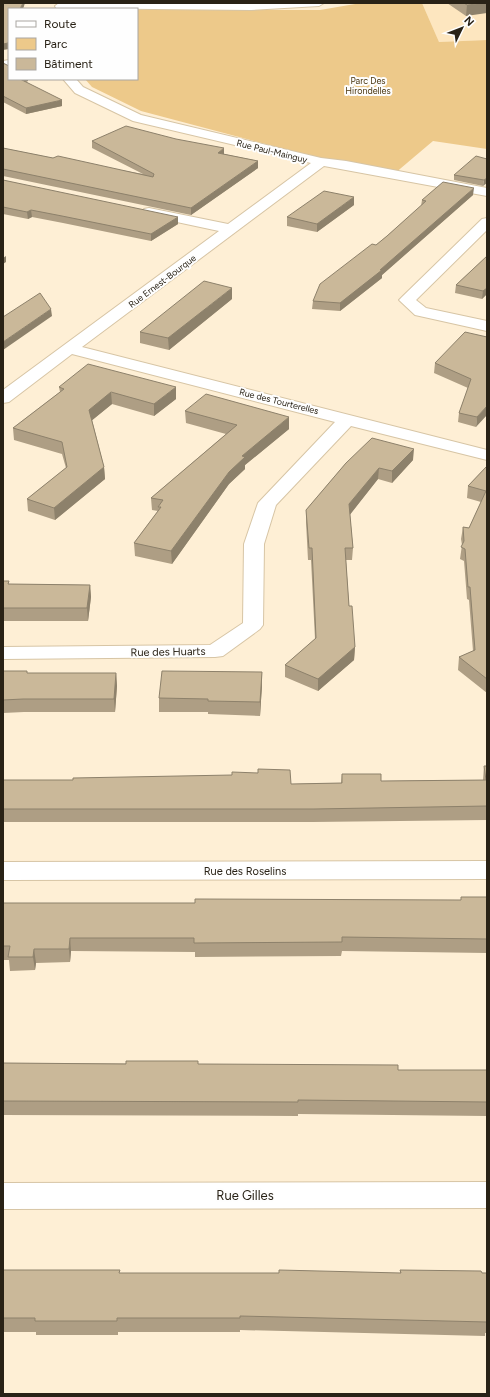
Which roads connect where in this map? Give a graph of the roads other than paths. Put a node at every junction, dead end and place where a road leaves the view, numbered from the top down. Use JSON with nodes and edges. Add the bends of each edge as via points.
{"nodes":[{"id":1,"x":319,"y":3,"type":"edge"},
{"id":2,"x":60,"y":6,"type":"edge"},
{"id":3,"x":70,"y":80,"type":"edge"},
{"id":4,"x":321,"y":162,"type":"junction"},
{"id":5,"x":487,"y":192,"type":"edge"},
{"id":6,"x":133,"y":208,"type":"edge"},
{"id":7,"x":487,"y":222,"type":"edge"},
{"id":8,"x":232,"y":229,"type":"junction"},
{"id":9,"x":487,"y":326,"type":"edge"},
{"id":10,"x":71,"y":349,"type":"junction"},
{"id":11,"x":3,"y":398,"type":"edge"},
{"id":12,"x":347,"y":419,"type":"junction"},
{"id":13,"x":487,"y":455,"type":"edge"},
{"id":14,"x":3,"y":653,"type":"edge"},
{"id":15,"x":487,"y":870,"type":"edge"},
{"id":16,"x":3,"y":871,"type":"edge"},
{"id":17,"x":3,"y":1196,"type":"edge"},
{"id":18,"x":487,"y":1196,"type":"edge"}],
"edges":[{"from":1,"to":2,"type":"street","via":[[251,7]]},
{"from":3,"to":4,"type":"street","name":"Rue Paul-Mainguy","via":[[79,90],[137,118]]},
{"from":4,"to":5,"type":"street","name":"Rue Paul-Mainguy"},
{"from":4,"to":8,"type":"street","name":"Rue Ernest-Bourque"},
{"from":6,"to":8,"type":"street"},
{"from":7,"to":9,"type":"street","via":[[407,300],[422,312]]},
{"from":8,"to":10,"type":"street","name":"Rue Ernest-Bourque"},
{"from":10,"to":11,"type":"street","name":"Rue Ernest-Bourque"},
{"from":10,"to":12,"type":"street","name":"Rue des Tourterelles"},
{"from":12,"to":13,"type":"street","name":"Rue des Tourterelles"},
{"from":12,"to":14,"type":"street","name":"Rue des Huarts","via":[[267,503],[254,544],[253,625],[215,651]]},
{"from":15,"to":16,"type":"street","name":"Rue des Roselins"},
{"from":17,"to":18,"type":"street","name":"Rue Gilles"}]}
